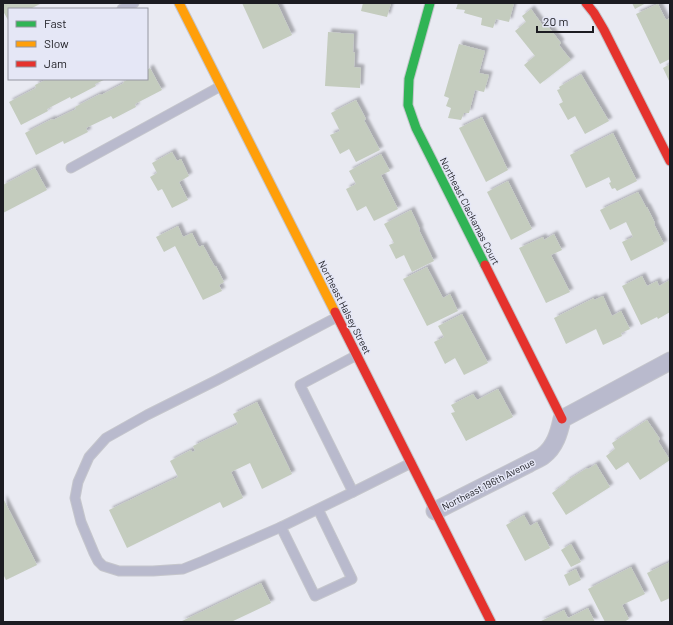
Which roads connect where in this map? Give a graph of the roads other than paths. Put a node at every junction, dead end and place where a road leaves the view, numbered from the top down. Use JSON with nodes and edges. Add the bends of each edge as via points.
{"nodes":[{"id":1,"x":134,"y":3,"type":"edge"},
{"id":2,"x":179,"y":3,"type":"edge"},
{"id":3,"x":430,"y":3,"type":"edge"},
{"id":4,"x":586,"y":3,"type":"edge"},
{"id":5,"x":124,"y":8,"type":"edge"},
{"id":6,"x":221,"y":86,"type":"junction"},
{"id":7,"x":670,"y":161,"type":"edge"},
{"id":8,"x":71,"y":168,"type":"dead end"},
{"id":9,"x":337,"y":317,"type":"junction"},
{"id":10,"x":356,"y":355,"type":"junction"},
{"id":11,"x":670,"y":361,"type":"edge"},
{"id":12,"x":562,"y":419,"type":"junction"},
{"id":13,"x":411,"y":463,"type":"junction"},
{"id":14,"x":353,"y":492,"type":"junction"},
{"id":15,"x":318,"y":508,"type":"junction"},
{"id":16,"x":435,"y":511,"type":"junction"},
{"id":17,"x":281,"y":527,"type":"junction"},
{"id":18,"x":491,"y":622,"type":"edge"}],
"edges":[{"from":1,"to":5,"type":"lane"},
{"from":2,"to":6,"type":"street","name":"Northeast Halsey Street"},
{"from":3,"to":12,"type":"street","name":"Northeast Clackamas Court","via":[[410,79],[408,105],[416,128]]},
{"from":4,"to":7,"type":"street","via":[[604,30]]},
{"from":6,"to":8,"type":"lane"},
{"from":6,"to":9,"type":"street","name":"Northeast Halsey Street"},
{"from":9,"to":10,"type":"street","name":"Northeast Halsey Street"},
{"from":9,"to":17,"type":"lane","via":[[106,438],[89,457],[78,482],[75,498],[81,522],[98,561],[103,566],[119,571],[183,569]]},
{"from":10,"to":13,"type":"street","name":"Northeast Halsey Street"},
{"from":10,"to":14,"type":"lane","via":[[300,385]]},
{"from":11,"to":12,"type":"street"},
{"from":12,"to":16,"type":"street","name":"Northeast 196th Avenue","via":[[553,446],[543,456]]},
{"from":13,"to":14,"type":"lane"},
{"from":13,"to":16,"type":"street","name":"Northeast Halsey Street"},
{"from":14,"to":15,"type":"lane"},
{"from":15,"to":17,"type":"lane"},
{"from":15,"to":17,"type":"lane","via":[[352,579],[315,596]]},
{"from":16,"to":18,"type":"street","name":"Northeast Halsey Street"}]}
